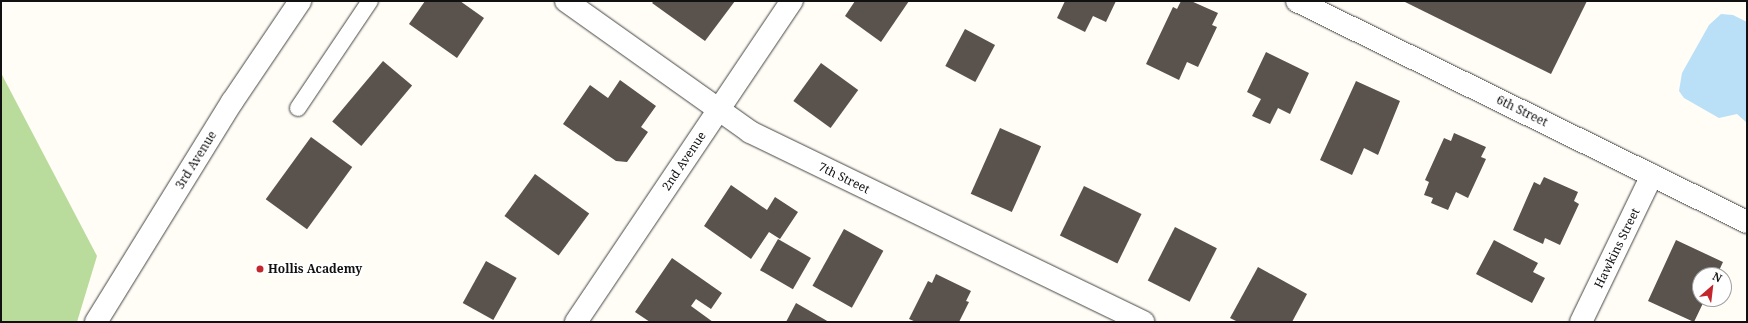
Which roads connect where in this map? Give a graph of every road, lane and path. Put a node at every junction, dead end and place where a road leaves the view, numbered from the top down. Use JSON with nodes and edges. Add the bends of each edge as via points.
{"nodes":[{"id":1,"x":300,"y":1,"type":"edge"},
{"id":2,"x":370,"y":1,"type":"edge"},
{"id":3,"x":566,"y":1,"type":"edge"},
{"id":4,"x":792,"y":1,"type":"edge"},
{"id":5,"x":1296,"y":1,"type":"edge"},
{"id":6,"x":298,"y":108,"type":"dead end"},
{"id":7,"x":719,"y":109,"type":"junction"},
{"id":8,"x":1652,"y":175,"type":"junction"},
{"id":9,"x":1747,"y":222,"type":"edge"},
{"id":10,"x":96,"y":322,"type":"edge"},
{"id":11,"x":576,"y":322,"type":"edge"},
{"id":12,"x":1143,"y":322,"type":"edge"},
{"id":13,"x":1581,"y":322,"type":"edge"}],
"edges":[{"from":1,"to":10,"type":"street","name":"3rd Avenue","via":[[232,102]]},
{"from":2,"to":6,"type":"lane"},
{"from":3,"to":7,"type":"street","name":"7th Street"},
{"from":4,"to":7,"type":"street","name":"2nd Avenue"},
{"from":5,"to":8,"type":"street","name":"6th Street"},
{"from":7,"to":11,"type":"street","name":"2nd Avenue"},
{"from":7,"to":12,"type":"street","name":"7th Street","via":[[750,132]]},
{"from":8,"to":9,"type":"street","name":"6th Street"},
{"from":8,"to":13,"type":"street","name":"Hawkins Street"}]}
